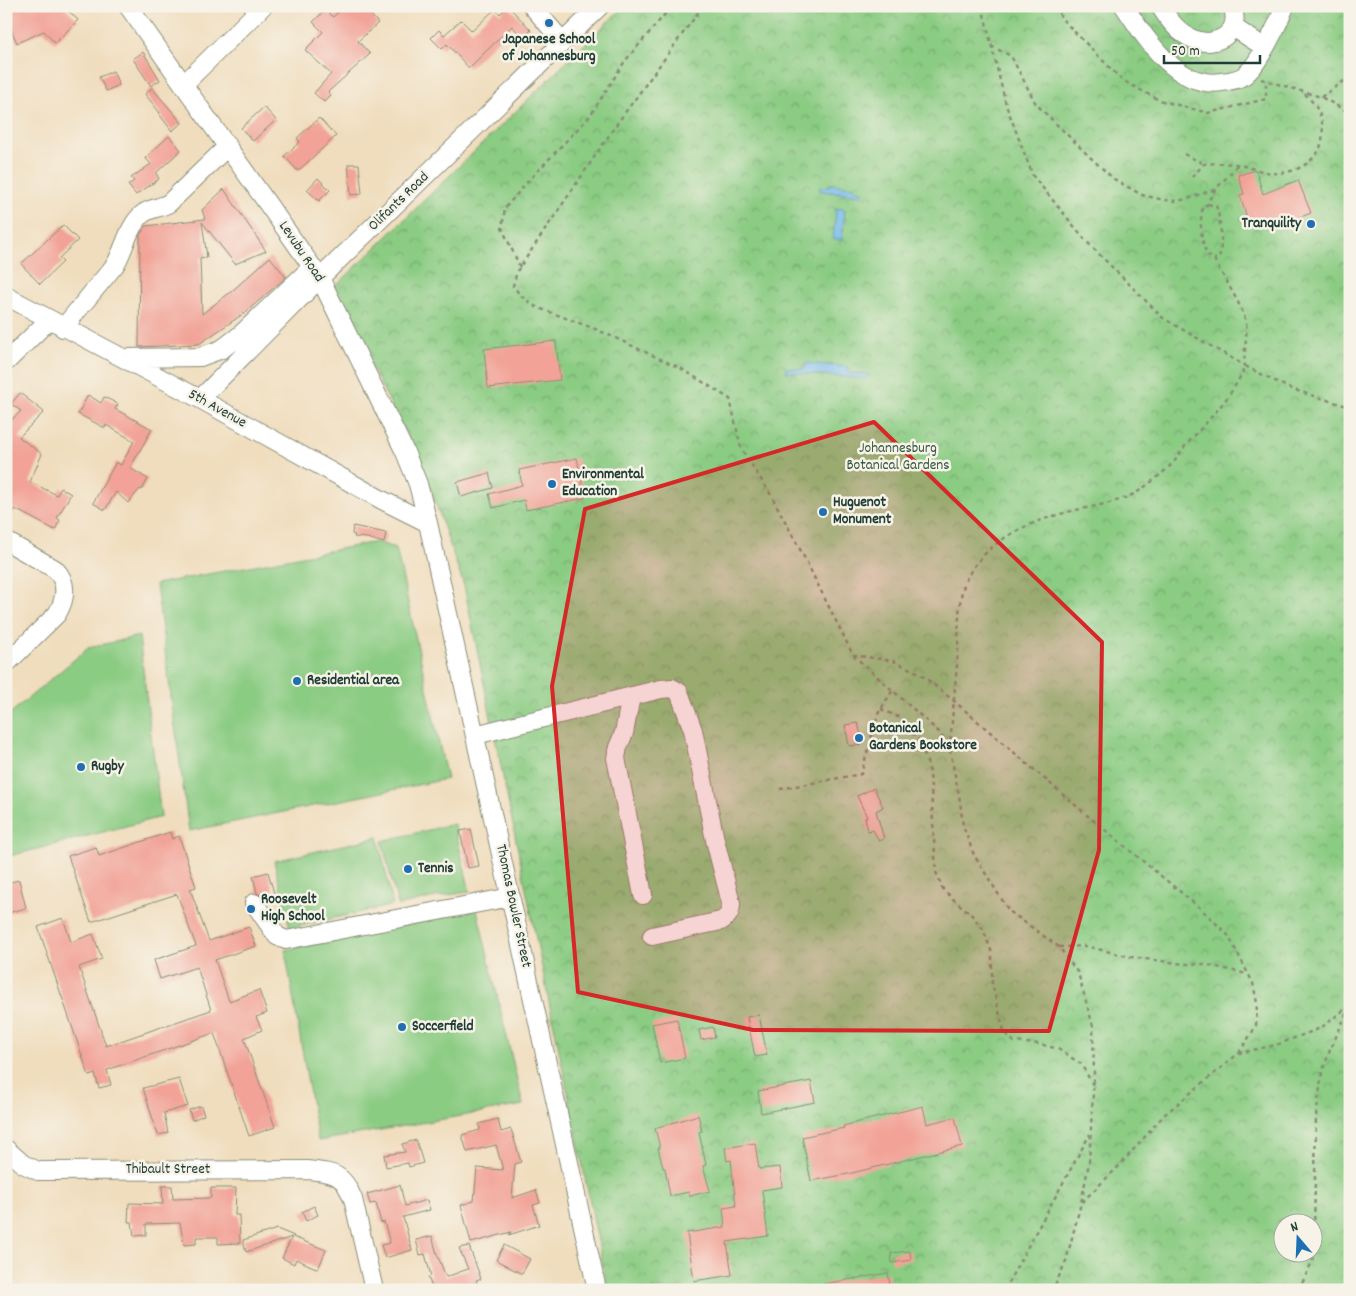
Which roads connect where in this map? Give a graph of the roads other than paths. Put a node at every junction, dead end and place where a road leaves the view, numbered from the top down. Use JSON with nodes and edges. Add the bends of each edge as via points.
{"nodes":[{"id":1,"x":128,"y":6,"type":"edge"},
{"id":2,"x":263,"y":6,"type":"edge"},
{"id":3,"x":532,"y":6,"type":"edge"},
{"id":4,"x":600,"y":6,"type":"edge"},
{"id":5,"x":1124,"y":6,"type":"edge"},
{"id":6,"x":1160,"y":6,"type":"edge"},
{"id":7,"x":1232,"y":6,"type":"edge"},
{"id":8,"x":1285,"y":6,"type":"edge"},
{"id":9,"x":1233,"y":27,"type":"junction"},
{"id":10,"x":563,"y":42,"type":"junction"},
{"id":11,"x":1264,"y":47,"type":"junction"},
{"id":12,"x":184,"y":84,"type":"junction"},
{"id":13,"x":228,"y":146,"type":"junction"},
{"id":14,"x":316,"y":272,"type":"junction"},
{"id":15,"x":6,"y":296,"type":"edge"},
{"id":16,"x":56,"y":324,"type":"junction"},
{"id":17,"x":121,"y":358,"type":"junction"},
{"id":18,"x":6,"y":362,"type":"edge"},
{"id":19,"x":200,"y":399,"type":"junction"},
{"id":20,"x":428,"y":523,"type":"junction"},
{"id":21,"x":6,"y":541,"type":"edge"},
{"id":22,"x":6,"y":664,"type":"edge"},
{"id":23,"x":631,"y":696,"type":"junction"},
{"id":24,"x":474,"y":735,"type":"junction"},
{"id":25,"x":643,"y":895,"type":"dead end"},
{"id":26,"x":510,"y":897,"type":"junction"},
{"id":27,"x":254,"y":903,"type":"dead end"},
{"id":28,"x":652,"y":936,"type":"dead end"},
{"id":29,"x":6,"y":1149,"type":"edge"},
{"id":30,"x":374,"y":1290,"type":"edge"},
{"id":31,"x":597,"y":1290,"type":"edge"}],
"edges":[{"from":1,"to":12,"type":"street","name":"Levubu Road"},
{"from":2,"to":12,"type":"street"},
{"from":3,"to":10,"type":"street"},
{"from":4,"to":10,"type":"street","name":"Olifants Road"},
{"from":5,"to":11,"type":"street","via":[[1163,56],[1190,78],[1203,82],[1231,81],[1247,74]]},
{"from":6,"to":9,"type":"street","via":[[1184,35],[1198,41],[1218,40],[1228,35]]},
{"from":7,"to":9,"type":"street"},
{"from":8,"to":11,"type":"street"},
{"from":9,"to":11,"type":"street"},
{"from":10,"to":14,"type":"street","name":"Olifants Road"},
{"from":12,"to":13,"type":"street","name":"Levubu Road"},
{"from":13,"to":14,"type":"street","name":"Levubu Road"},
{"from":13,"to":16,"type":"street","via":[[169,203],[144,213],[138,219],[115,265]]},
{"from":14,"to":17,"type":"street","via":[[222,349],[200,357]]},
{"from":14,"to":19,"type":"street","name":"Olifants Road"},
{"from":14,"to":20,"type":"street","name":"Levubu Road","via":[[408,460]]},
{"from":15,"to":16,"type":"street","name":"5th Avenue"},
{"from":16,"to":17,"type":"street","name":"5th Avenue"},
{"from":16,"to":18,"type":"street"},
{"from":17,"to":19,"type":"street","name":"5th Avenue"},
{"from":19,"to":20,"type":"street","name":"5th Avenue"},
{"from":20,"to":24,"type":"street","name":"Thomas Bowler Street"},
{"from":21,"to":22,"type":"street","via":[[51,566],[60,574],[65,590],[57,614]]},
{"from":23,"to":24,"type":"street"},
{"from":23,"to":25,"type":"street","via":[[616,758]]},
{"from":23,"to":28,"type":"street","via":[[672,688],[679,692],[693,730],[731,903],[729,914],[721,920]]},
{"from":24,"to":26,"type":"street","name":"Thomas Bowler Street"},
{"from":26,"to":27,"type":"street","via":[[286,940],[277,936]]},
{"from":26,"to":31,"type":"street","name":"Thomas Bowler Street"},
{"from":29,"to":30,"type":"street","name":"Thibault Street","via":[[23,1164],[38,1170],[308,1170],[337,1175],[348,1186],[353,1199]]}]}
